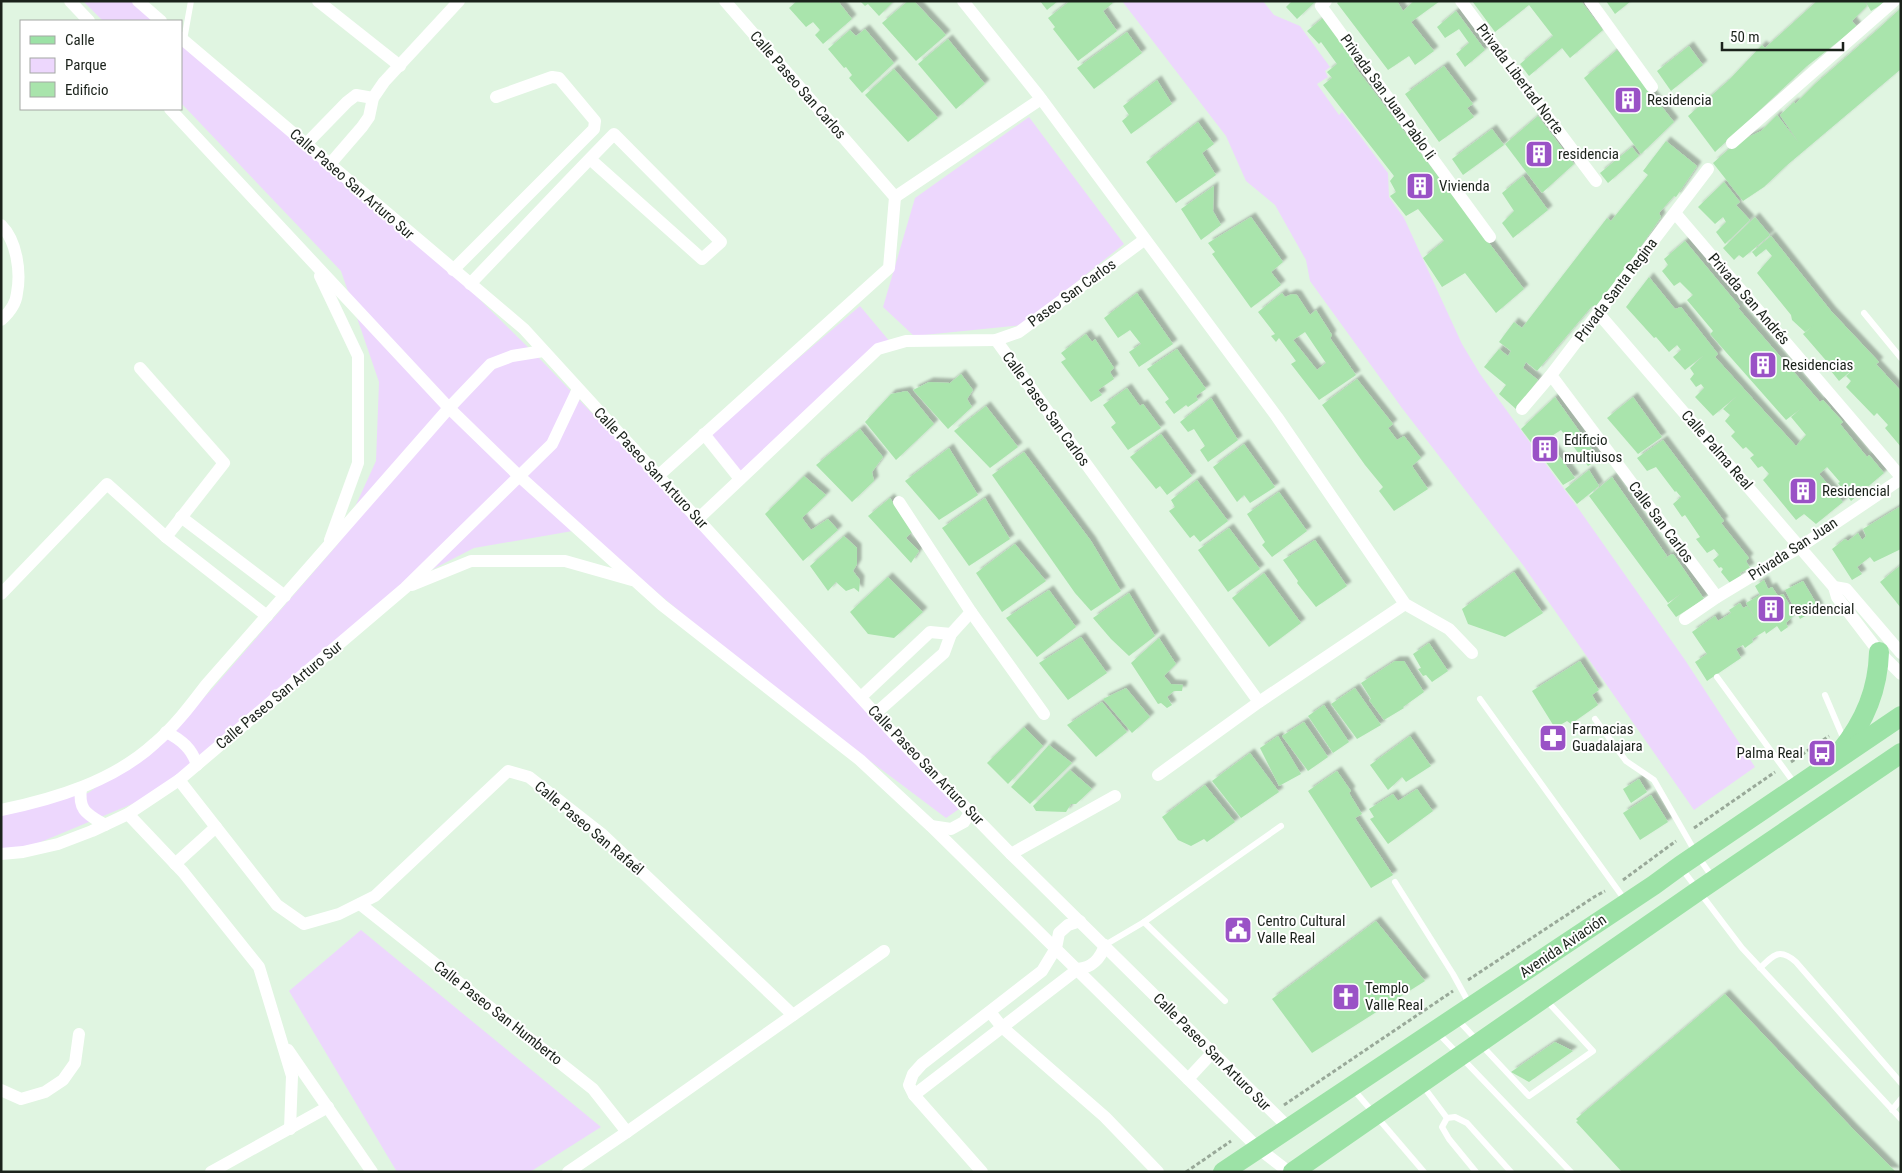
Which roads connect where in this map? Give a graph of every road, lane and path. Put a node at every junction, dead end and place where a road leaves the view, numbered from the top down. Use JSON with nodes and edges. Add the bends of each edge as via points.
{"nodes":[{"id":1,"x":70,"y":1,"type":"edge"},
{"id":2,"x":138,"y":1,"type":"edge"},
{"id":3,"x":191,"y":1,"type":"edge"},
{"id":4,"x":318,"y":1,"type":"edge"},
{"id":5,"x":459,"y":1,"type":"edge"},
{"id":6,"x":725,"y":1,"type":"edge"},
{"id":7,"x":963,"y":1,"type":"edge"},
{"id":8,"x":1461,"y":1,"type":"edge"},
{"id":9,"x":1590,"y":1,"type":"edge"},
{"id":10,"x":1894,"y":1,"type":"edge"},
{"id":11,"x":1324,"y":4,"type":"edge"},
{"id":12,"x":88,"y":20,"type":"edge"},
{"id":13,"x":160,"y":20,"type":"edge"},
{"id":14,"x":182,"y":39,"type":"edge"},
{"id":15,"x":400,"y":66,"type":"junction"},
{"id":16,"x":1652,"y":87,"type":"dead end"},
{"id":17,"x":496,"y":97,"type":"dead end"},
{"id":18,"x":373,"y":98,"type":"junction"},
{"id":19,"x":1041,"y":99,"type":"junction"},
{"id":20,"x":171,"y":110,"type":"edge"},
{"id":21,"x":1732,"y":143,"type":"dead end"},
{"id":22,"x":306,"y":144,"type":"junction"},
{"id":23,"x":590,"y":159,"type":"junction"},
{"id":24,"x":330,"y":164,"type":"junction"},
{"id":25,"x":1708,"y":169,"type":"dead end"},
{"id":26,"x":1596,"y":181,"type":"dead end"},
{"id":27,"x":896,"y":197,"type":"junction"},
{"id":28,"x":1675,"y":213,"type":"junction"},
{"id":29,"x":1,"y":225,"type":"edge"},
{"id":30,"x":1490,"y":237,"type":"dead end"},
{"id":31,"x":1144,"y":240,"type":"junction"},
{"id":32,"x":316,"y":267,"type":"junction"},
{"id":33,"x":454,"y":270,"type":"junction"},
{"id":34,"x":470,"y":284,"type":"junction"},
{"id":35,"x":1864,"y":313,"type":"dead end"},
{"id":36,"x":1599,"y":314,"type":"junction"},
{"id":37,"x":1,"y":320,"type":"edge"},
{"id":38,"x":996,"y":340,"type":"junction"},
{"id":39,"x":543,"y":351,"type":"junction"},
{"id":40,"x":1901,"y":358,"type":"edge"},
{"id":41,"x":140,"y":368,"type":"dead end"},
{"id":42,"x":1551,"y":376,"type":"junction"},
{"id":43,"x":578,"y":389,"type":"junction"},
{"id":44,"x":449,"y":408,"type":"junction"},
{"id":45,"x":1522,"y":409,"type":"dead end"},
{"id":46,"x":704,"y":434,"type":"junction"},
{"id":47,"x":519,"y":476,"type":"junction"},
{"id":48,"x":658,"y":476,"type":"junction"},
{"id":49,"x":1901,"y":478,"type":"edge"},
{"id":50,"x":740,"y":479,"type":"junction"},
{"id":51,"x":899,"y":502,"type":"dead end"},
{"id":52,"x":181,"y":518,"type":"junction"},
{"id":53,"x":698,"y":519,"type":"junction"},
{"id":54,"x":166,"y":537,"type":"junction"},
{"id":55,"x":1800,"y":547,"type":"junction"},
{"id":56,"x":327,"y":548,"type":"junction"},
{"id":57,"x":635,"y":580,"type":"junction"},
{"id":58,"x":405,"y":588,"type":"junction"},
{"id":59,"x":1,"y":594,"type":"edge"},
{"id":60,"x":284,"y":596,"type":"junction"},
{"id":61,"x":1717,"y":597,"type":"junction"},
{"id":62,"x":1405,"y":604,"type":"junction"},
{"id":63,"x":971,"y":612,"type":"junction"},
{"id":64,"x":267,"y":616,"type":"junction"},
{"id":65,"x":1685,"y":619,"type":"dead end"},
{"id":66,"x":951,"y":634,"type":"junction"},
{"id":67,"x":1885,"y":647,"type":"junction"},
{"id":68,"x":1472,"y":653,"type":"dead end"},
{"id":69,"x":1901,"y":653,"type":"edge"},
{"id":70,"x":1901,"y":674,"type":"edge"},
{"id":71,"x":1717,"y":678,"type":"dead end"},
{"id":72,"x":1824,"y":695,"type":"dead end"},
{"id":73,"x":861,"y":697,"type":"junction"},
{"id":74,"x":1480,"y":699,"type":"dead end"},
{"id":75,"x":1259,"y":702,"type":"junction"},
{"id":76,"x":876,"y":713,"type":"junction"},
{"id":77,"x":1044,"y":714,"type":"dead end"},
{"id":78,"x":1901,"y":716,"type":"edge"},
{"id":79,"x":1595,"y":719,"type":"dead end"},
{"id":80,"x":166,"y":732,"type":"junction"},
{"id":81,"x":1845,"y":742,"type":"junction"},
{"id":82,"x":1901,"y":753,"type":"edge"},
{"id":83,"x":196,"y":765,"type":"junction"},
{"id":84,"x":1783,"y":767,"type":"junction"},
{"id":85,"x":1158,"y":775,"type":"dead end"},
{"id":86,"x":180,"y":780,"type":"junction"},
{"id":87,"x":1798,"y":787,"type":"junction"},
{"id":88,"x":81,"y":788,"type":"junction"},
{"id":89,"x":1114,"y":796,"type":"dead end"},
{"id":90,"x":1,"y":810,"type":"edge"},
{"id":91,"x":971,"y":811,"type":"junction"},
{"id":92,"x":128,"y":814,"type":"junction"},
{"id":93,"x":105,"y":825,"type":"junction"},
{"id":94,"x":931,"y":826,"type":"junction"},
{"id":95,"x":1281,"y":826,"type":"dead end"},
{"id":96,"x":216,"y":827,"type":"junction"},
{"id":97,"x":1686,"y":834,"type":"junction"},
{"id":98,"x":1,"y":854,"type":"edge"},
{"id":99,"x":1011,"y":854,"type":"junction"},
{"id":100,"x":1697,"y":855,"type":"junction"},
{"id":101,"x":175,"y":864,"type":"junction"},
{"id":102,"x":1680,"y":866,"type":"junction"},
{"id":103,"x":1394,"y":882,"type":"dead end"},
{"id":104,"x":1615,"y":886,"type":"junction"},
{"id":105,"x":1706,"y":886,"type":"junction"},
{"id":106,"x":1627,"y":903,"type":"junction"},
{"id":107,"x":360,"y":904,"type":"junction"},
{"id":108,"x":1080,"y":920,"type":"junction"},
{"id":109,"x":1144,"y":922,"type":"junction"},
{"id":110,"x":1105,"y":946,"type":"junction"},
{"id":111,"x":1056,"y":948,"type":"junction"},
{"id":112,"x":884,"y":951,"type":"dead end"},
{"id":113,"x":1760,"y":968,"type":"junction"},
{"id":114,"x":1078,"y":969,"type":"junction"},
{"id":115,"x":1462,"y":984,"type":"dead end"},
{"id":116,"x":1454,"y":990,"type":"dead end"},
{"id":117,"x":1544,"y":998,"type":"junction"},
{"id":118,"x":1225,"y":1001,"type":"dead end"},
{"id":119,"x":990,"y":1012,"type":"junction"},
{"id":120,"x":1463,"y":1012,"type":"junction"},
{"id":121,"x":793,"y":1015,"type":"junction"},
{"id":122,"x":1002,"y":1027,"type":"junction"},
{"id":123,"x":1435,"y":1030,"type":"junction"},
{"id":124,"x":79,"y":1034,"type":"dead end"},
{"id":125,"x":281,"y":1039,"type":"junction"},
{"id":126,"x":1480,"y":1042,"type":"junction"},
{"id":127,"x":1212,"y":1054,"type":"junction"},
{"id":128,"x":1461,"y":1056,"type":"junction"},
{"id":129,"x":1188,"y":1079,"type":"junction"},
{"id":130,"x":1901,"y":1082,"type":"edge"},
{"id":131,"x":1421,"y":1083,"type":"junction"},
{"id":132,"x":1351,"y":1086,"type":"junction"},
{"id":133,"x":1,"y":1090,"type":"edge"},
{"id":134,"x":914,"y":1096,"type":"junction"},
{"id":135,"x":1901,"y":1099,"type":"edge"},
{"id":136,"x":1283,"y":1105,"type":"dead end"},
{"id":137,"x":328,"y":1108,"type":"junction"},
{"id":138,"x":1892,"y":1110,"type":"junction"},
{"id":139,"x":1376,"y":1114,"type":"junction"},
{"id":140,"x":1446,"y":1118,"type":"junction"},
{"id":141,"x":1901,"y":1119,"type":"edge"},
{"id":142,"x":1288,"y":1127,"type":"junction"},
{"id":143,"x":290,"y":1129,"type":"junction"},
{"id":144,"x":627,"y":1132,"type":"junction"},
{"id":145,"x":1235,"y":1138,"type":"dead end"},
{"id":146,"x":1258,"y":1148,"type":"junction"},
{"id":147,"x":211,"y":1172,"type":"edge"},
{"id":148,"x":372,"y":1172,"type":"edge"},
{"id":149,"x":568,"y":1172,"type":"edge"},
{"id":150,"x":982,"y":1172,"type":"edge"},
{"id":151,"x":1158,"y":1172,"type":"edge"},
{"id":152,"x":1186,"y":1172,"type":"edge"},
{"id":153,"x":1223,"y":1172,"type":"edge"},
{"id":154,"x":1289,"y":1172,"type":"edge"},
{"id":155,"x":1293,"y":1172,"type":"edge"},
{"id":156,"x":1424,"y":1172,"type":"edge"},
{"id":157,"x":1476,"y":1172,"type":"edge"},
{"id":158,"x":1511,"y":1172,"type":"edge"},
{"id":159,"x":1572,"y":1172,"type":"edge"}],
"edges":[{"from":1,"to":12,"type":"street"},
{"from":2,"to":13,"type":"street"},
{"from":3,"to":14,"type":"lane"},
{"from":4,"to":15,"type":"street"},
{"from":5,"to":15,"type":"street"},
{"from":6,"to":27,"type":"street","name":"Calle Paseo San Carlos"},
{"from":7,"to":19,"type":"street"},
{"from":8,"to":26,"type":"street","name":"Privada Libertad Norte"},
{"from":9,"to":16,"type":"street"},
{"from":10,"to":21,"type":"street"},
{"from":11,"to":30,"type":"street","name":"Privada San Juan Pablo Ii"},
{"from":14,"to":22,"type":"street","name":"Calle Paseo San Arturo Sur"},
{"from":15,"to":18,"type":"street"},
{"from":17,"to":33,"type":"street","via":[[552,77],[559,78],[595,122],[594,129]]},
{"from":18,"to":22,"type":"street","via":[[356,95]]},
{"from":18,"to":24,"type":"street","via":[[366,122]]},
{"from":19,"to":27,"type":"street"},
{"from":19,"to":31,"type":"street"},
{"from":20,"to":32,"type":"street"},
{"from":22,"to":24,"type":"street","name":"Calle Paseo San Arturo Sur"},
{"from":23,"to":23,"type":"street","via":[[702,259],[721,242],[614,134]]},
{"from":23,"to":34,"type":"street"},
{"from":24,"to":33,"type":"street","name":"Calle Paseo San Arturo Sur"},
{"from":25,"to":28,"type":"street","name":"Privada Santa Regina"},
{"from":27,"to":46,"type":"street","via":[[890,268]]},
{"from":28,"to":36,"type":"street","name":"Privada Santa Regina"},
{"from":28,"to":49,"type":"street","name":"Privada San Andrés"},
{"from":29,"to":37,"type":"street","via":[[9,233],[17,258],[17,294],[10,311]]},
{"from":31,"to":38,"type":"street","name":"Paseo San Carlos","via":[[1019,332]]},
{"from":31,"to":62,"type":"street","via":[[1277,417]]},
{"from":32,"to":44,"type":"street"},
{"from":32,"to":56,"type":"street","via":[[358,356],[358,463]]},
{"from":33,"to":34,"type":"street","name":"Calle Paseo San Arturo Sur"},
{"from":34,"to":39,"type":"street","name":"Calle Paseo San Arturo Sur","via":[[524,329]]},
{"from":35,"to":40,"type":"lane"},
{"from":36,"to":42,"type":"street","name":"Privada Santa Regina"},
{"from":36,"to":55,"type":"street","name":"Calle Palma Real"},
{"from":38,"to":50,"type":"street","name":"Calle Paseo San Carlos","via":[[906,341],[878,349]]},
{"from":38,"to":75,"type":"street","name":"Calle Paseo San Carlos"},
{"from":39,"to":43,"type":"street","name":"Calle Paseo San Arturo Sur"},
{"from":39,"to":44,"type":"street","via":[[512,356],[491,364]]},
{"from":41,"to":52,"type":"street","via":[[224,463]]},
{"from":42,"to":45,"type":"street","name":"Privada Santa Regina"},
{"from":42,"to":61,"type":"street","name":"Calle San Carlos"},
{"from":43,"to":47,"type":"street","name":"Calle Paseo San Arturo Sur","via":[[552,444]]},
{"from":43,"to":48,"type":"street","name":"Calle Paseo San Arturo Sur"},
{"from":44,"to":47,"type":"street"},
{"from":44,"to":56,"type":"street"},
{"from":46,"to":48,"type":"street"},
{"from":46,"to":50,"type":"street"},
{"from":47,"to":57,"type":"street"},
{"from":47,"to":58,"type":"street","name":"Calle Paseo San Arturo Sur"},
{"from":48,"to":53,"type":"street","name":"Calle Paseo San Arturo Sur"},
{"from":49,"to":55,"type":"street","name":"Privada San Juan"},
{"from":50,"to":53,"type":"street","name":"Calle Paseo San Carlos"},
{"from":51,"to":63,"type":"street"},
{"from":52,"to":54,"type":"street"},
{"from":52,"to":60,"type":"street"},
{"from":53,"to":73,"type":"street","name":"Calle Paseo San Arturo Sur"},
{"from":54,"to":59,"type":"street","via":[[107,484]]},
{"from":54,"to":64,"type":"street"},
{"from":55,"to":61,"type":"street","name":"Privada San Juan"},
{"from":55,"to":67,"type":"street","name":"Calle Palma Real","via":[[1834,587],[1837,597]]},
{"from":56,"to":60,"type":"street"},
{"from":57,"to":58,"type":"street","via":[[565,560],[471,561]]},
{"from":57,"to":94,"type":"street","via":[[662,606],[856,756]]},
{"from":58,"to":83,"type":"street","name":"Calle Paseo San Arturo Sur"},
{"from":60,"to":64,"type":"street"},
{"from":61,"to":65,"type":"street","name":"Privada San Juan"},
{"from":62,"to":68,"type":"street","via":[[1449,629]]},
{"from":62,"to":75,"type":"street"},
{"from":63,"to":66,"type":"street"},
{"from":63,"to":77,"type":"street"},
{"from":64,"to":80,"type":"street"},
{"from":66,"to":73,"type":"street","via":[[930,632]]},
{"from":66,"to":76,"type":"street","via":[[944,653]]},
{"from":67,"to":69,"type":"street","name":"Calle Palma Real"},
{"from":67,"to":70,"type":"street","name":"Calle Palma Real"},
{"from":67,"to":81,"type":"main road","via":[[1875,686],[1856,731]]},
{"from":71,"to":84,"type":"lane"},
{"from":72,"to":81,"type":"lane"},
{"from":73,"to":76,"type":"street","name":"Calle Paseo San Arturo Sur"},
{"from":74,"to":104,"type":"lane"},
{"from":75,"to":85,"type":"street"},
{"from":76,"to":91,"type":"street","name":"Calle Paseo San Arturo Sur"},
{"from":78,"to":81,"type":"main road","name":"Avenida Aviación"},
{"from":79,"to":97,"type":"lane","via":[[1626,761],[1654,780]]},
{"from":80,"to":83,"type":"street","via":[[186,746]]},
{"from":80,"to":88,"type":"street","via":[[117,770]]},
{"from":81,"to":84,"type":"path"},
{"from":81,"to":87,"type":"main road","name":"Avenida Aviación","via":[[1829,766]]},
{"from":82,"to":105,"type":"main road","name":"Avenida Aviación"},
{"from":83,"to":86,"type":"street","name":"Calle Paseo San Arturo Sur"},
{"from":84,"to":87,"type":"lane"},
{"from":84,"to":97,"type":"path"},
{"from":86,"to":92,"type":"street","name":"Calle Paseo San Arturo Sur"},
{"from":86,"to":96,"type":"street","name":"Calle Paseo San Rafaél"},
{"from":87,"to":100,"type":"main road","name":"Avenida Aviación"},
{"from":88,"to":90,"type":"street"},
{"from":88,"to":93,"type":"street","via":[[81,806]]},
{"from":89,"to":99,"type":"street"},
{"from":91,"to":94,"type":"street","via":[[964,822],[951,830]]},
{"from":91,"to":99,"type":"street","name":"Calle Paseo San Arturo Sur"},
{"from":92,"to":93,"type":"street","name":"Calle Paseo San Arturo Sur"},
{"from":92,"to":101,"type":"street"},
{"from":93,"to":98,"type":"street","name":"Calle Paseo San Arturo Sur","via":[[58,844]]},
{"from":94,"to":111,"type":"street"},
{"from":95,"to":109,"type":"lane"},
{"from":96,"to":101,"type":"street"},
{"from":96,"to":107,"type":"street","name":"Calle Paseo San Rafaél","via":[[277,905],[304,924]]},
{"from":97,"to":100,"type":"lane"},
{"from":97,"to":104,"type":"path"},
{"from":99,"to":108,"type":"street","name":"Calle Paseo San Arturo Sur"},
{"from":100,"to":102,"type":"main road","name":"Avenida Aviación"},
{"from":100,"to":105,"type":"lane"},
{"from":101,"to":125,"type":"street","via":[[259,967]]},
{"from":102,"to":105,"type":"lane"},
{"from":102,"to":106,"type":"main road","name":"Avenida Aviación"},
{"from":103,"to":120,"type":"lane","via":[[1454,974]]},
{"from":104,"to":106,"type":"lane"},
{"from":104,"to":115,"type":"path"},
{"from":105,"to":113,"type":"lane","via":[[1736,942]]},
{"from":105,"to":117,"type":"main road","name":"Avenida Aviación"},
{"from":106,"to":120,"type":"main road","name":"Avenida Aviación"},
{"from":107,"to":121,"type":"street","name":"Calle Paseo San Rafaél","via":[[375,896],[508,771],[529,777],[603,836]]},
{"from":107,"to":144,"type":"street","name":"Calle Paseo San Humberto","via":[[593,1089]]},
{"from":108,"to":110,"type":"street","name":"Calle Paseo San Arturo Sur"},
{"from":108,"to":111,"type":"street","via":[[1059,933]]},
{"from":109,"to":110,"type":"lane"},
{"from":109,"to":118,"type":"lane"},
{"from":110,"to":114,"type":"street","via":[[1095,962],[1087,968]]},
{"from":110,"to":127,"type":"street","name":"Calle Paseo San Arturo Sur"},
{"from":111,"to":114,"type":"street"},
{"from":111,"to":119,"type":"street","via":[[1042,971]]},
{"from":112,"to":121,"type":"street"},
{"from":113,"to":130,"type":"lane","via":[[1779,953],[1788,955]]},
{"from":113,"to":138,"type":"lane"},
{"from":114,"to":122,"type":"street"},
{"from":114,"to":129,"type":"street"},
{"from":116,"to":136,"type":"path"},
{"from":117,"to":126,"type":"main road","name":"Avenida Aviación"},
{"from":117,"to":126,"type":"lane","via":[[1594,1051],[1529,1096]]},
{"from":119,"to":122,"type":"street"},
{"from":119,"to":134,"type":"street","via":[[922,1064],[909,1085]]},
{"from":120,"to":123,"type":"main road","name":"Avenida Aviación"},
{"from":120,"to":126,"type":"lane"},
{"from":121,"to":144,"type":"street"},
{"from":122,"to":134,"type":"street"},
{"from":122,"to":151,"type":"street","via":[[1105,1117]]},
{"from":123,"to":128,"type":"lane"},
{"from":123,"to":132,"type":"main road","name":"Avenida Aviación"},
{"from":124,"to":133,"type":"street","via":[[75,1063],[64,1080],[45,1092],[21,1099]]},
{"from":125,"to":137,"type":"street"},
{"from":125,"to":143,"type":"street","via":[[292,1076]]},
{"from":126,"to":128,"type":"main road","name":"Avenida Aviación"},
{"from":127,"to":129,"type":"street"},
{"from":127,"to":142,"type":"street","name":"Calle Paseo San Arturo Sur"},
{"from":128,"to":131,"type":"main road","name":"Avenida Aviación"},
{"from":128,"to":159,"type":"lane"},
{"from":129,"to":146,"type":"street"},
{"from":131,"to":139,"type":"main road","name":"Avenida Aviación"},
{"from":131,"to":140,"type":"lane"},
{"from":132,"to":139,"type":"lane"},
{"from":132,"to":142,"type":"main road","name":"Avenida Aviación"},
{"from":134,"to":150,"type":"street"},
{"from":135,"to":138,"type":"lane"},
{"from":137,"to":143,"type":"street"},
{"from":137,"to":148,"type":"street"},
{"from":138,"to":141,"type":"lane"},
{"from":139,"to":155,"type":"main road","name":"Avenida Aviación"},
{"from":139,"to":156,"type":"lane"},
{"from":140,"to":157,"type":"lane","via":[[1442,1127]]},
{"from":140,"to":158,"type":"lane","via":[[1455,1117],[1467,1123]]},
{"from":142,"to":146,"type":"main road","name":"Avenida Aviación"},
{"from":143,"to":147,"type":"street"},
{"from":144,"to":149,"type":"street"},
{"from":145,"to":152,"type":"path"},
{"from":146,"to":153,"type":"main road","name":"Avenida Aviación"},
{"from":146,"to":154,"type":"street"}]}
